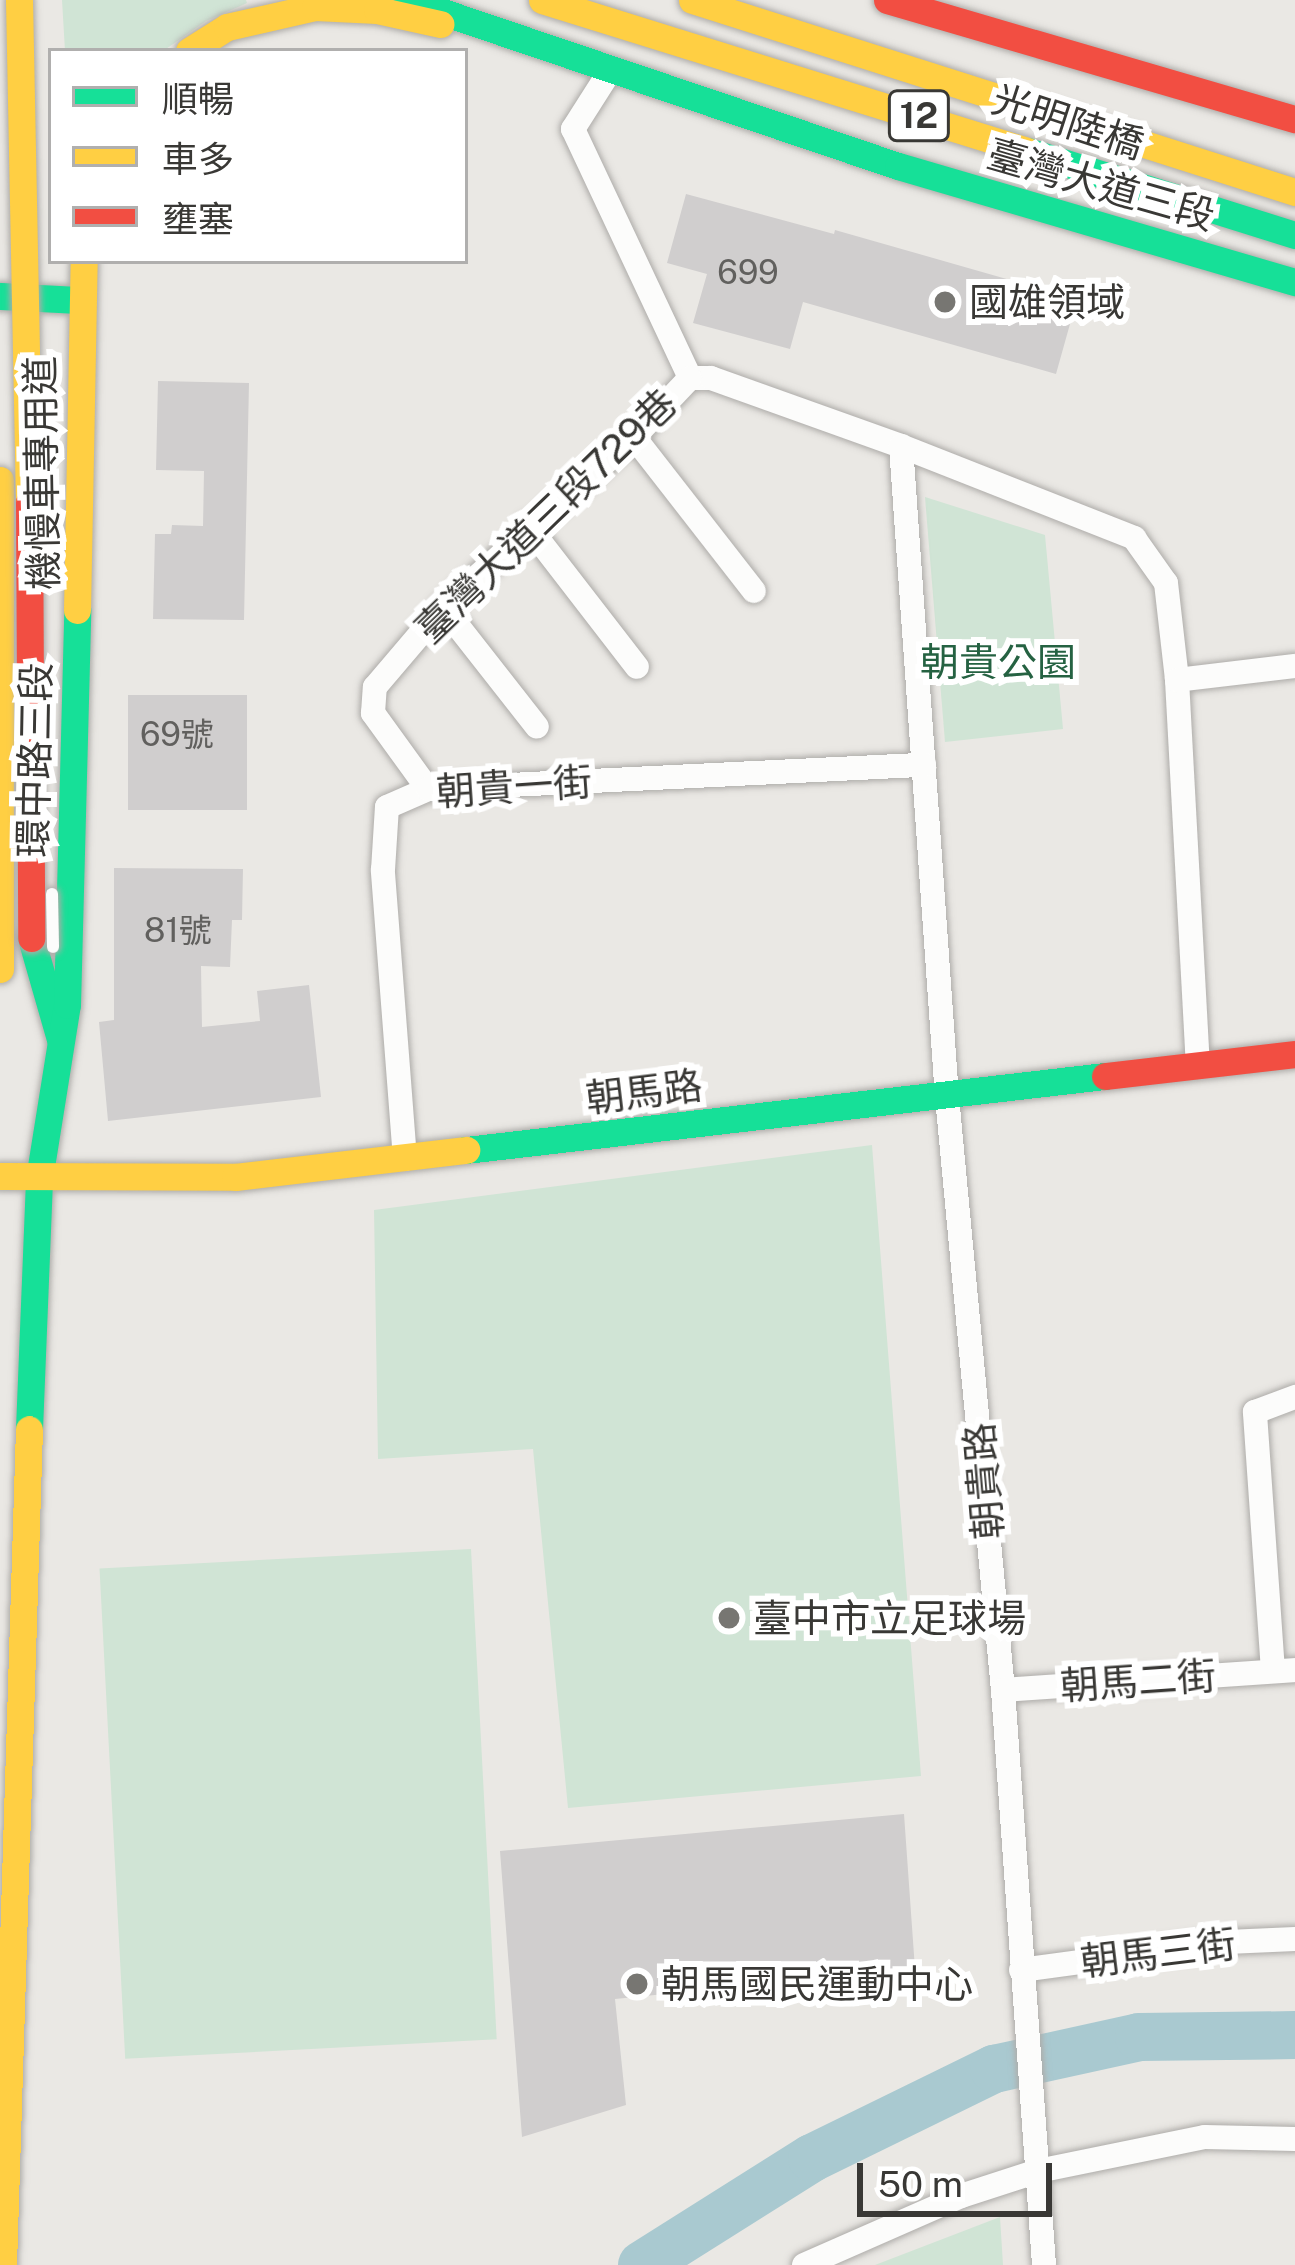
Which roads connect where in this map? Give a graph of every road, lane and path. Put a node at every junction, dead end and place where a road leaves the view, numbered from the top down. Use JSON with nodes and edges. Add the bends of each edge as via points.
{"nodes":[{"id":1,"x":18,"y":0,"type":"edge"},
{"id":2,"x":29,"y":0,"type":"edge"},
{"id":3,"x":371,"y":0,"type":"edge"},
{"id":4,"x":407,"y":0,"type":"edge"},
{"id":5,"x":542,"y":0,"type":"edge"},
{"id":6,"x":692,"y":0,"type":"edge"},
{"id":7,"x":886,"y":0,"type":"edge"},
{"id":8,"x":0,"y":14,"type":"edge"},
{"id":9,"x":193,"y":48,"type":"edge"},
{"id":10,"x":610,"y":71,"type":"junction"},
{"id":11,"x":1295,"y":119,"type":"edge"},
{"id":12,"x":1295,"y":192,"type":"edge"},
{"id":13,"x":1295,"y":235,"type":"edge"},
{"id":14,"x":84,"y":264,"type":"edge"},
{"id":15,"x":1295,"y":282,"type":"edge"},
{"id":16,"x":0,"y":296,"type":"edge"},
{"id":17,"x":79,"y":300,"type":"junction"},
{"id":18,"x":690,"y":378,"type":"junction"},
{"id":19,"x":634,"y":437,"type":"junction"},
{"id":20,"x":901,"y":446,"type":"junction"},
{"id":21,"x":0,"y":480,"type":"edge"},
{"id":22,"x":528,"y":526,"type":"junction"},
{"id":23,"x":754,"y":591,"type":"dead end"},
{"id":24,"x":442,"y":607,"type":"junction"},
{"id":25,"x":1295,"y":666,"type":"edge"},
{"id":26,"x":637,"y":667,"type":"dead end"},
{"id":27,"x":46,"y":668,"type":"dead end"},
{"id":28,"x":1177,"y":680,"type":"junction"},
{"id":29,"x":537,"y":727,"type":"dead end"},
{"id":30,"x":923,"y":765,"type":"junction"},
{"id":31,"x":428,"y":789,"type":"junction"},
{"id":32,"x":51,"y":877,"type":"dead end"},
{"id":33,"x":42,"y":942,"type":"junction"},
{"id":34,"x":0,"y":969,"type":"edge"},
{"id":35,"x":60,"y":1039,"type":"junction"},
{"id":36,"x":1295,"y":1054,"type":"edge"},
{"id":37,"x":1198,"y":1065,"type":"junction"},
{"id":38,"x":947,"y":1097,"type":"junction"},
{"id":39,"x":405,"y":1159,"type":"junction"},
{"id":40,"x":0,"y":1176,"type":"edge"},
{"id":41,"x":39,"y":1179,"type":"junction"},
{"id":42,"x":1295,"y":1397,"type":"edge"},
{"id":43,"x":1284,"y":1671,"type":"edge"},
{"id":44,"x":1004,"y":1690,"type":"junction"},
{"id":45,"x":1295,"y":1939,"type":"edge"},
{"id":46,"x":1021,"y":1970,"type":"junction"},
{"id":47,"x":1295,"y":2139,"type":"edge"},
{"id":48,"x":1037,"y":2171,"type":"junction"},
{"id":49,"x":3,"y":2265,"type":"edge"},
{"id":50,"x":804,"y":2265,"type":"edge"},
{"id":51,"x":1044,"y":2265,"type":"edge"}],
"edges":[{"from":1,"to":8,"type":"main road"},
{"from":1,"to":33,"type":"main road","bridge":true},
{"from":2,"to":27,"type":"lane","name":"機慢車專用道"},
{"from":3,"to":10,"type":"main road"},
{"from":4,"to":10,"type":"main road","name":"臺灣大道三段","number":"12"},
{"from":5,"to":13,"type":"main road","name":"光明陸橋","number":"12"},
{"from":6,"to":12,"type":"main road","name":"光明陸橋","number":"12"},
{"from":7,"to":11,"type":"main road"},
{"from":9,"to":10,"type":"main road","via":[[227,27],[315,7],[410,15]]},
{"from":10,"to":15,"type":"main road","name":"臺灣大道三段","number":"12","via":[[898,166]]},
{"from":10,"to":18,"type":"street","name":"臺灣大道三段729巷","via":[[573,129]]},
{"from":14,"to":17,"type":"main road","name":"環中路三段"},
{"from":16,"to":17,"type":"main road"},
{"from":17,"to":35,"type":"main road","name":"環中路三段","via":[[71,937]]},
{"from":18,"to":19,"type":"street","name":"臺灣大道三段729巷"},
{"from":18,"to":20,"type":"street","via":[[711,378]]},
{"from":19,"to":22,"type":"street","name":"臺灣大道三段729巷"},
{"from":19,"to":23,"type":"street"},
{"from":20,"to":28,"type":"street","via":[[1134,538],[1166,583]]},
{"from":20,"to":30,"type":"street"},
{"from":21,"to":34,"type":"main road"},
{"from":22,"to":24,"type":"street","name":"臺灣大道三段729巷"},
{"from":22,"to":26,"type":"street"},
{"from":24,"to":29,"type":"street"},
{"from":24,"to":31,"type":"street","name":"臺灣大道三段729巷","via":[[375,687],[373,712]]},
{"from":25,"to":28,"type":"street"},
{"from":28,"to":37,"type":"street"},
{"from":30,"to":31,"type":"street","name":"朝貴一街"},
{"from":30,"to":38,"type":"street"},
{"from":31,"to":39,"type":"street","name":"朝貴一街","via":[[387,807],[382,869]]},
{"from":32,"to":33,"type":"lane","bridge":true},
{"from":33,"to":35,"type":"main road"},
{"from":35,"to":41,"type":"main road","name":"環中路三段"},
{"from":36,"to":37,"type":"main road","name":"朝馬路"},
{"from":37,"to":38,"type":"main road","name":"朝馬路"},
{"from":38,"to":39,"type":"main road","name":"朝馬路"},
{"from":38,"to":44,"type":"street","name":"朝貴路"},
{"from":39,"to":41,"type":"main road","name":"朝馬路","via":[[235,1177]]},
{"from":40,"to":41,"type":"main road","name":"朝馬路"},
{"from":41,"to":49,"type":"main road","name":"環中路三段"},
{"from":42,"to":43,"type":"street","name":"朝馬二街","via":[[1255,1412]]},
{"from":43,"to":44,"type":"street","name":"朝馬二街"},
{"from":44,"to":46,"type":"street","name":"朝貴路"},
{"from":45,"to":46,"type":"street","name":"朝馬三街"},
{"from":46,"to":48,"type":"street","name":"朝貴路"},
{"from":47,"to":48,"type":"street","via":[[1205,2138]]},
{"from":48,"to":50,"type":"street"},
{"from":48,"to":51,"type":"street"}]}
